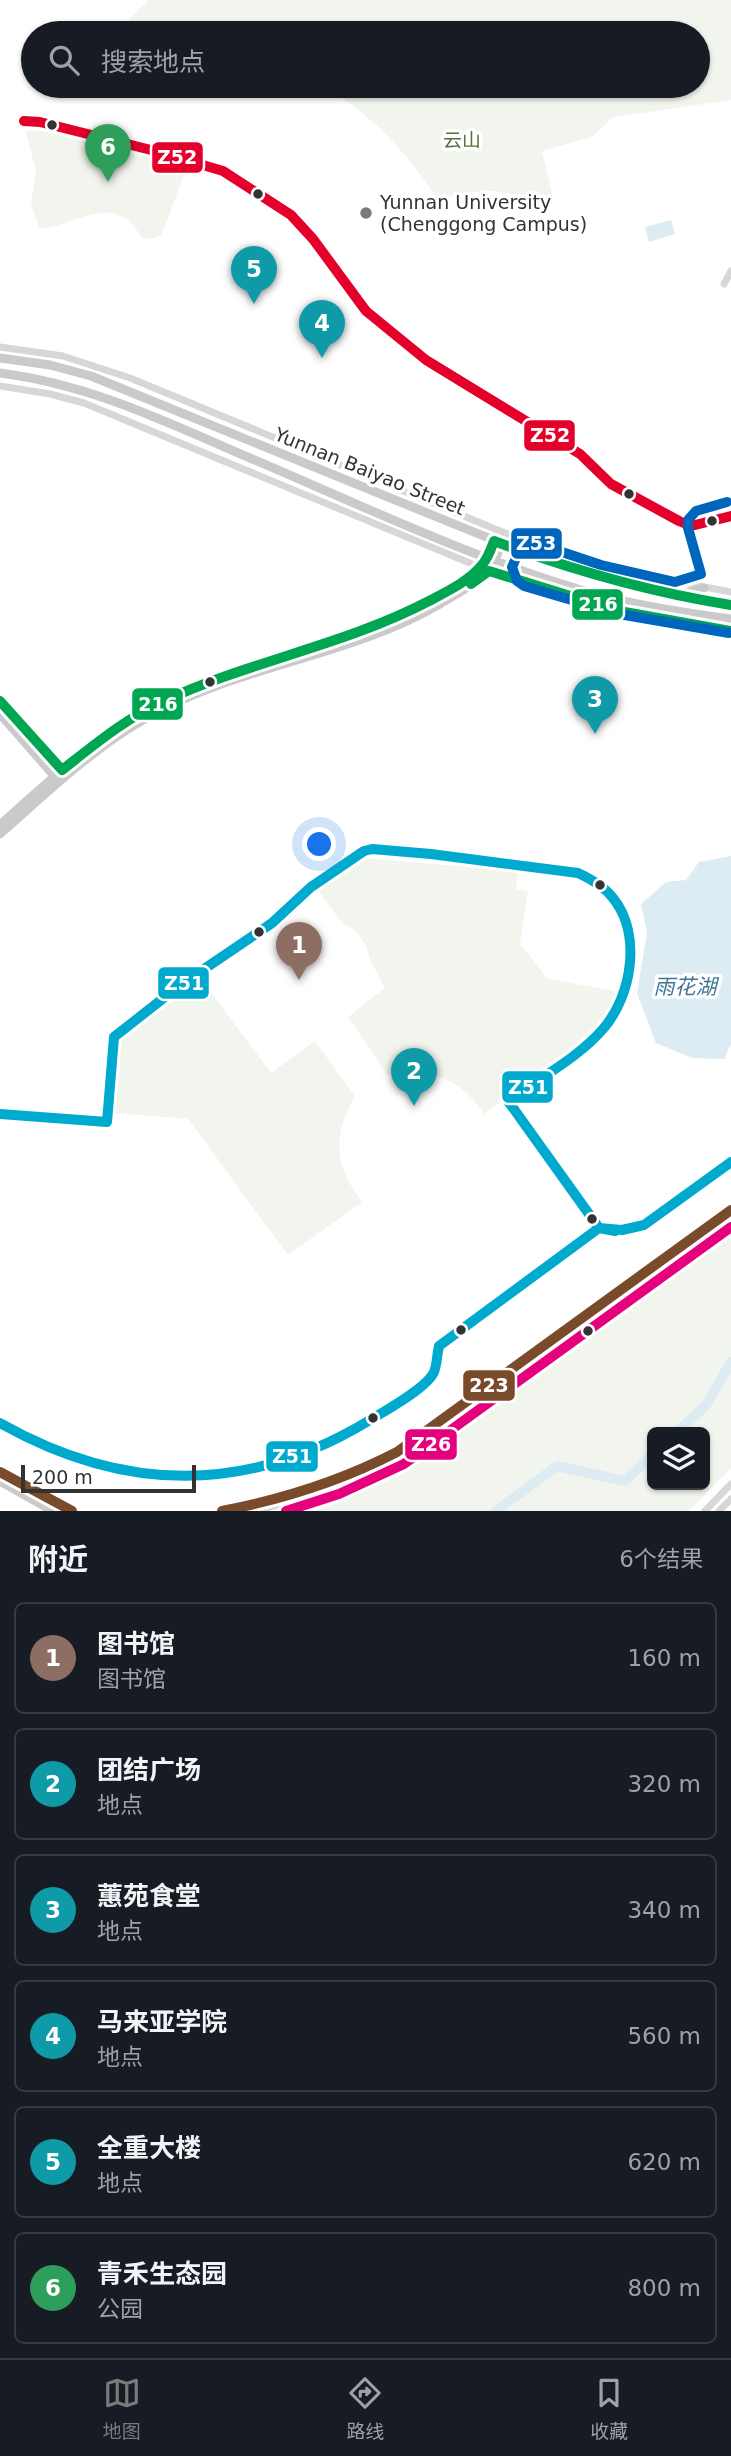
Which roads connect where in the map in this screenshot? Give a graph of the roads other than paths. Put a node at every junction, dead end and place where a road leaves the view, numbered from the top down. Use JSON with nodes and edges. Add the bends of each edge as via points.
{"nodes":[{"id":1,"x":731,"y":271,"type":"edge"},
{"id":2,"x":724,"y":284,"type":"dead end"},
{"id":3,"x":0,"y":347,"type":"edge"},
{"id":4,"x":0,"y":358,"type":"edge"},
{"id":5,"x":0,"y":373,"type":"edge"},
{"id":6,"x":0,"y":386,"type":"edge"},
{"id":7,"x":452,"y":525,"type":"junction"},
{"id":8,"x":446,"y":541,"type":"junction"},
{"id":9,"x":497,"y":543,"type":"junction"},
{"id":10,"x":535,"y":557,"type":"junction"},
{"id":11,"x":491,"y":559,"type":"junction"},
{"id":12,"x":595,"y":563,"type":"junction"},
{"id":13,"x":485,"y":569,"type":"junction"},
{"id":14,"x":528,"y":573,"type":"junction"},
{"id":15,"x":628,"y":586,"type":"junction"},
{"id":16,"x":704,"y":588,"type":"junction"},
{"id":17,"x":731,"y":592,"type":"edge"},
{"id":18,"x":675,"y":596,"type":"junction"},
{"id":19,"x":731,"y":605,"type":"edge"},
{"id":20,"x":731,"y":619,"type":"edge"},
{"id":21,"x":731,"y":631,"type":"edge"},
{"id":22,"x":0,"y":701,"type":"edge"},
{"id":23,"x":0,"y":714,"type":"edge"},
{"id":24,"x":60,"y":776,"type":"junction"},
{"id":25,"x":0,"y":825,"type":"edge"},
{"id":26,"x":0,"y":834,"type":"edge"},
{"id":27,"x":731,"y":1210,"type":"edge"},
{"id":28,"x":731,"y":1218,"type":"edge"},
{"id":29,"x":0,"y":1472,"type":"edge"},
{"id":30,"x":0,"y":1481,"type":"edge"},
{"id":31,"x":731,"y":1484,"type":"edge"},
{"id":32,"x":731,"y":1499,"type":"edge"},
{"id":33,"x":53,"y":1511,"type":"edge"},
{"id":34,"x":72,"y":1511,"type":"edge"},
{"id":35,"x":222,"y":1511,"type":"edge"},
{"id":36,"x":255,"y":1511,"type":"edge"},
{"id":37,"x":705,"y":1511,"type":"edge"},
{"id":38,"x":719,"y":1511,"type":"edge"}],
"edges":[{"from":1,"to":2,"type":"street"},
{"from":3,"to":12,"type":"street","via":[[97,366],[506,535]]},
{"from":4,"to":7,"type":"main road","name":"Yunnan Baiyao Street","via":[[91,376]]},
{"from":5,"to":8,"type":"main road","name":"Yunnan Baiyao Street","via":[[102,396]]},
{"from":6,"to":13,"type":"street","via":[[84,402]]},
{"from":7,"to":8,"type":"main road","via":[[454,534]]},
{"from":7,"to":9,"type":"main road","name":"Yunnan Baiyao Street"},
{"from":8,"to":11,"type":"main road","name":"Yunnan Baiyao Street"},
{"from":9,"to":10,"type":"main road","name":"Yunnan Baiyao Street"},
{"from":9,"to":11,"type":"main road"},
{"from":10,"to":14,"type":"main road","via":[[527,562]]},
{"from":10,"to":15,"type":"main road","name":"Yunnan Baiyao Street"},
{"from":11,"to":13,"type":"main road"},
{"from":11,"to":14,"type":"main road","name":"Yunnan Baiyao Street"},
{"from":12,"to":15,"type":"main road"},
{"from":12,"to":16,"type":"street"},
{"from":13,"to":21,"type":"street","via":[[619,611]]},
{"from":13,"to":24,"type":"main road","via":[[448,599],[390,629],[164,708]]},
{"from":14,"to":20,"type":"main road","name":"Yunnan Baiyao Street","via":[[621,600]]},
{"from":15,"to":18,"type":"main road","name":"Yunnan Baiyao Street"},
{"from":16,"to":17,"type":"street"},
{"from":16,"to":18,"type":"main road"},
{"from":18,"to":19,"type":"main road","name":"Yunnan Baiyao Street"},
{"from":22,"to":24,"type":"main road"},
{"from":23,"to":24,"type":"main road"},
{"from":24,"to":25,"type":"main road"},
{"from":24,"to":26,"type":"main road"},
{"from":27,"to":35,"type":"street","via":[[397,1452],[305,1492]]},
{"from":28,"to":36,"type":"street","via":[[400,1458],[307,1498]]},
{"from":29,"to":34,"type":"main road"},
{"from":30,"to":33,"type":"main road"},
{"from":31,"to":37,"type":"street"},
{"from":32,"to":38,"type":"street"}]}
